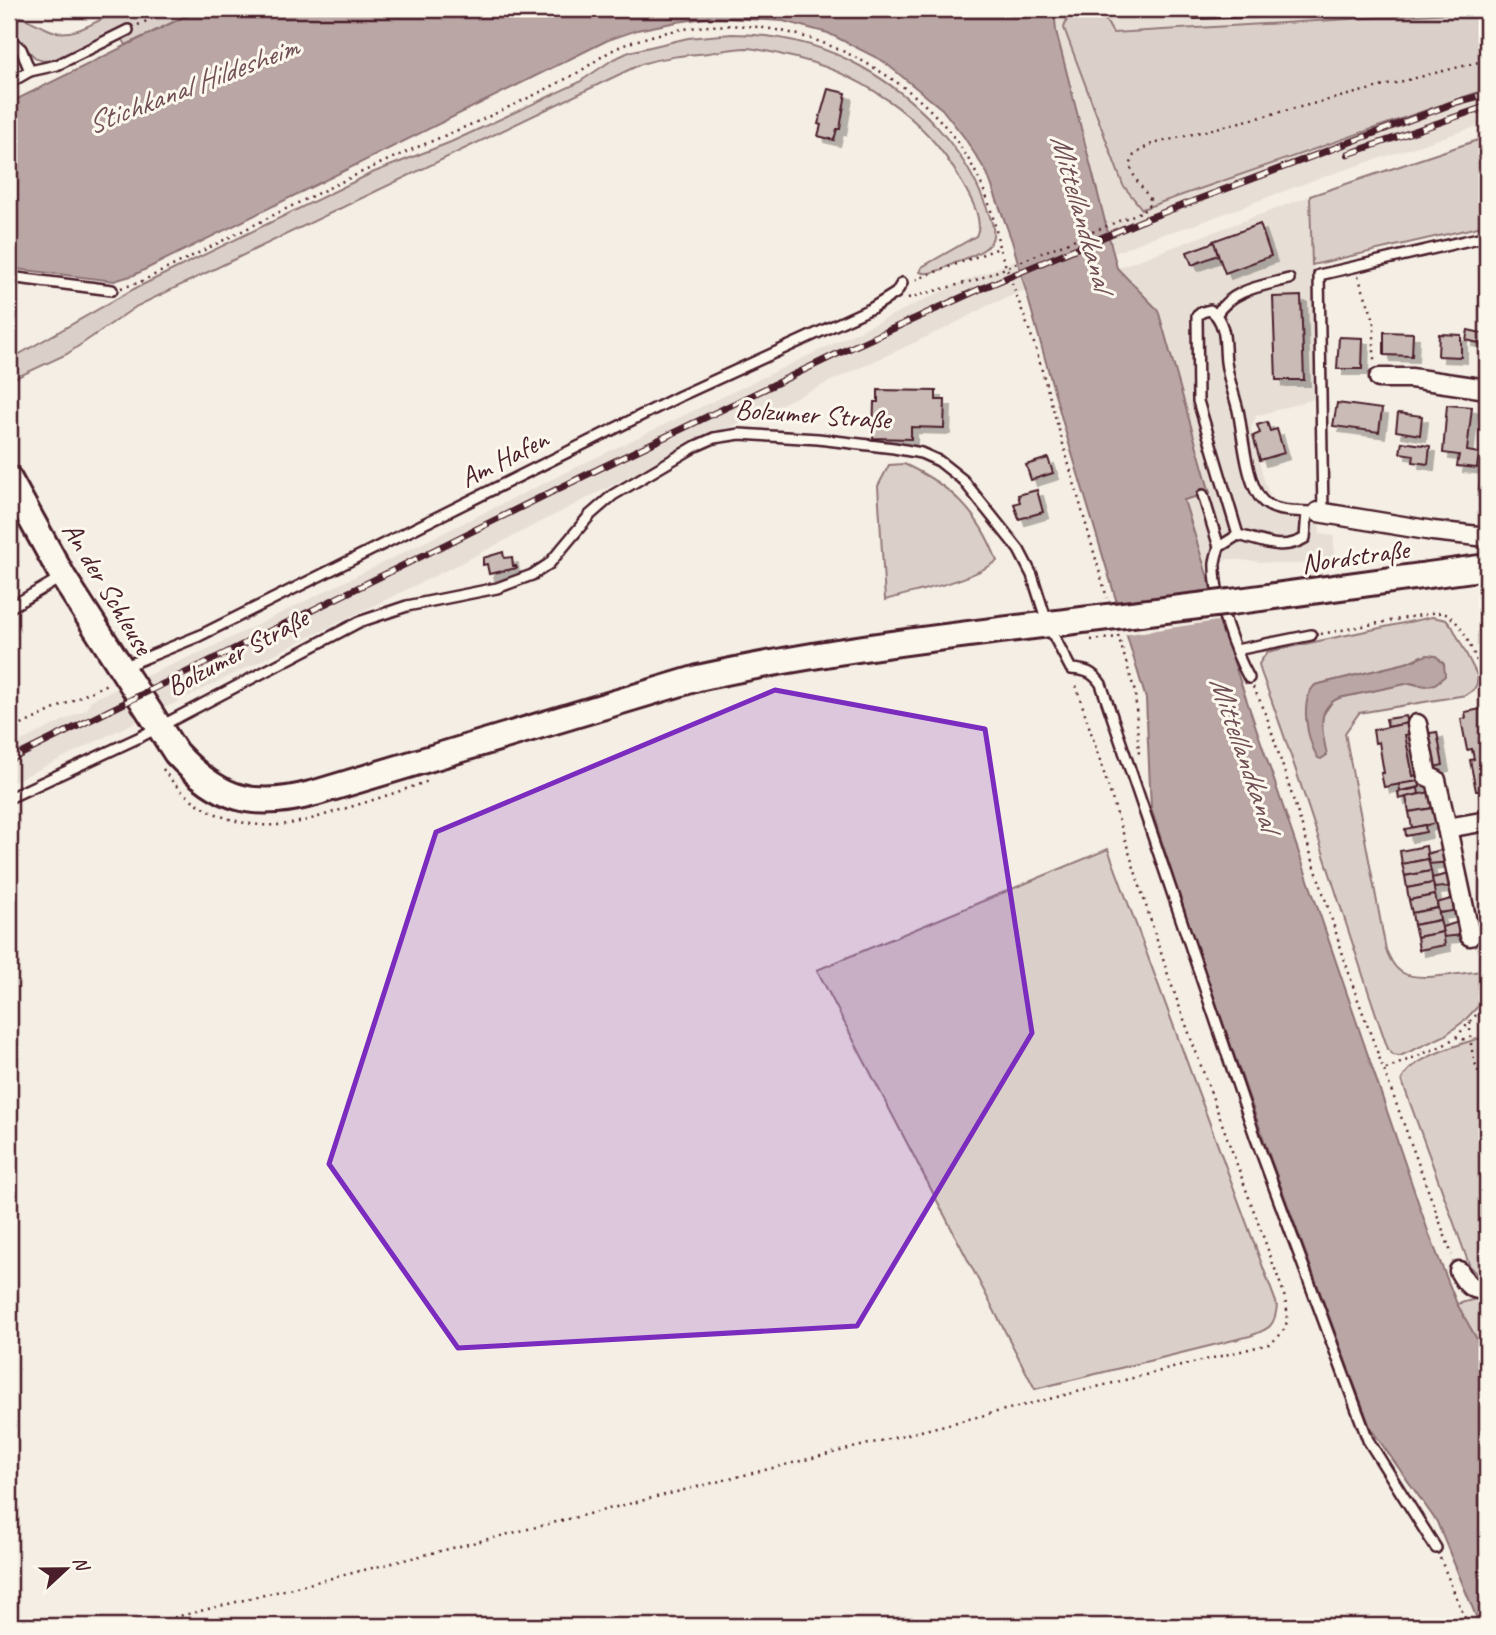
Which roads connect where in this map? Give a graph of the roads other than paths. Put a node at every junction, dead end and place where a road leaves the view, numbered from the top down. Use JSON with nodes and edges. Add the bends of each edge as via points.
{"nodes":[{"id":1,"x":1329,"y":9,"type":"edge"},
{"id":2,"x":1194,"y":13,"type":"dead end"},
{"id":3,"x":128,"y":30,"type":"road end"},
{"id":4,"x":9,"y":38,"type":"edge"},
{"id":5,"x":30,"y":71,"type":"junction"},
{"id":6,"x":9,"y":83,"type":"edge"},
{"id":7,"x":1487,"y":236,"type":"edge"},
{"id":8,"x":9,"y":277,"type":"edge"},
{"id":9,"x":1289,"y":279,"type":"dead end"},
{"id":10,"x":902,"y":283,"type":"road end"},
{"id":11,"x":112,"y":290,"type":"road end"},
{"id":12,"x":1216,"y":315,"type":"junction"},
{"id":13,"x":1379,"y":378,"type":"road end"},
{"id":14,"x":1487,"y":388,"type":"edge"},
{"id":15,"x":9,"y":479,"type":"edge"},
{"id":16,"x":1203,"y":495,"type":"dead end"},
{"id":17,"x":1311,"y":512,"type":"junction"},
{"id":18,"x":1238,"y":535,"type":"junction"},
{"id":19,"x":1487,"y":537,"type":"edge"},
{"id":20,"x":1219,"y":547,"type":"junction"},
{"id":21,"x":1487,"y":567,"type":"edge"},
{"id":22,"x":63,"y":577,"type":"junction"},
{"id":23,"x":1231,"y":602,"type":"joint"},
{"id":24,"x":9,"y":608,"type":"edge"},
{"id":25,"x":1048,"y":625,"type":"junction"},
{"id":26,"x":1311,"y":635,"type":"road end"},
{"id":27,"x":1236,"y":650,"type":"junction"},
{"id":28,"x":123,"y":671,"type":"junction"},
{"id":29,"x":1249,"y":678,"type":"road end"},
{"id":30,"x":1417,"y":724,"type":"dead end"},
{"id":31,"x":158,"y":727,"type":"junction"},
{"id":32,"x":9,"y":798,"type":"edge"},
{"id":33,"x":1487,"y":821,"type":"edge"},
{"id":34,"x":1447,"y":828,"type":"junction"},
{"id":35,"x":1470,"y":936,"type":"dead end"},
{"id":36,"x":1459,"y":1271,"type":"road end"},
{"id":37,"x":1487,"y":1289,"type":"edge"},
{"id":38,"x":1436,"y":1548,"type":"road end"}],
"edges":[{"from":1,"to":2,"type":"lane"},
{"from":3,"to":5,"type":"lane","via":[[57,65]]},
{"from":4,"to":5,"type":"lane","via":[[21,49]]},
{"from":5,"to":6,"type":"lane"},
{"from":7,"to":17,"type":"lane","via":[[1319,275]]},
{"from":8,"to":11,"type":"lane"},
{"from":9,"to":12,"type":"lane","via":[[1248,289],[1224,303]]},
{"from":10,"to":28,"type":"lane","name":"Am Hafen","via":[[892,297]]},
{"from":12,"to":17,"type":"lane","via":[[1222,323],[1226,362],[1255,489],[1269,505]]},
{"from":12,"to":18,"type":"lane","via":[[1210,310],[1197,316],[1198,401]]},
{"from":13,"to":14,"type":"street"},
{"from":15,"to":22,"type":"main road","name":"An der Schleuse"},
{"from":16,"to":20,"type":"lane"},
{"from":17,"to":18,"type":"lane","via":[[1305,538],[1285,547]]},
{"from":17,"to":19,"type":"street"},
{"from":18,"to":20,"type":"lane"},
{"from":20,"to":27,"type":"lane","via":[[1216,581]]},
{"from":21,"to":23,"type":"main road","name":"Nordstraße"},
{"from":22,"to":24,"type":"lane"},
{"from":22,"to":28,"type":"main road","name":"An der Schleuse"},
{"from":23,"to":25,"type":"main road","name":"Bolzumer Straße","bridge":true,"via":[[1113,622]]},
{"from":25,"to":31,"type":"main road","name":"Bolzumer Straße","via":[[815,655],[698,678],[292,799],[256,801],[216,789],[197,776]]},
{"from":25,"to":31,"type":"lane","name":"Bolzumer Straße","via":[[1019,550],[963,480],[939,461],[894,448],[740,434],[696,446],[613,495],[549,564],[532,575],[359,622]]},
{"from":25,"to":38,"type":"lane","via":[[1071,668],[1095,674],[1101,684],[1255,1136],[1367,1440]]},
{"from":26,"to":27,"type":"lane"},
{"from":27,"to":29,"type":"lane"},
{"from":28,"to":31,"type":"main road","name":"An der Schleuse"},
{"from":30,"to":34,"type":"street","via":[[1427,776],[1436,780]]},
{"from":31,"to":32,"type":"lane"},
{"from":33,"to":34,"type":"street"},
{"from":34,"to":35,"type":"street"},
{"from":36,"to":37,"type":"street","via":[[1474,1289]]}]}
